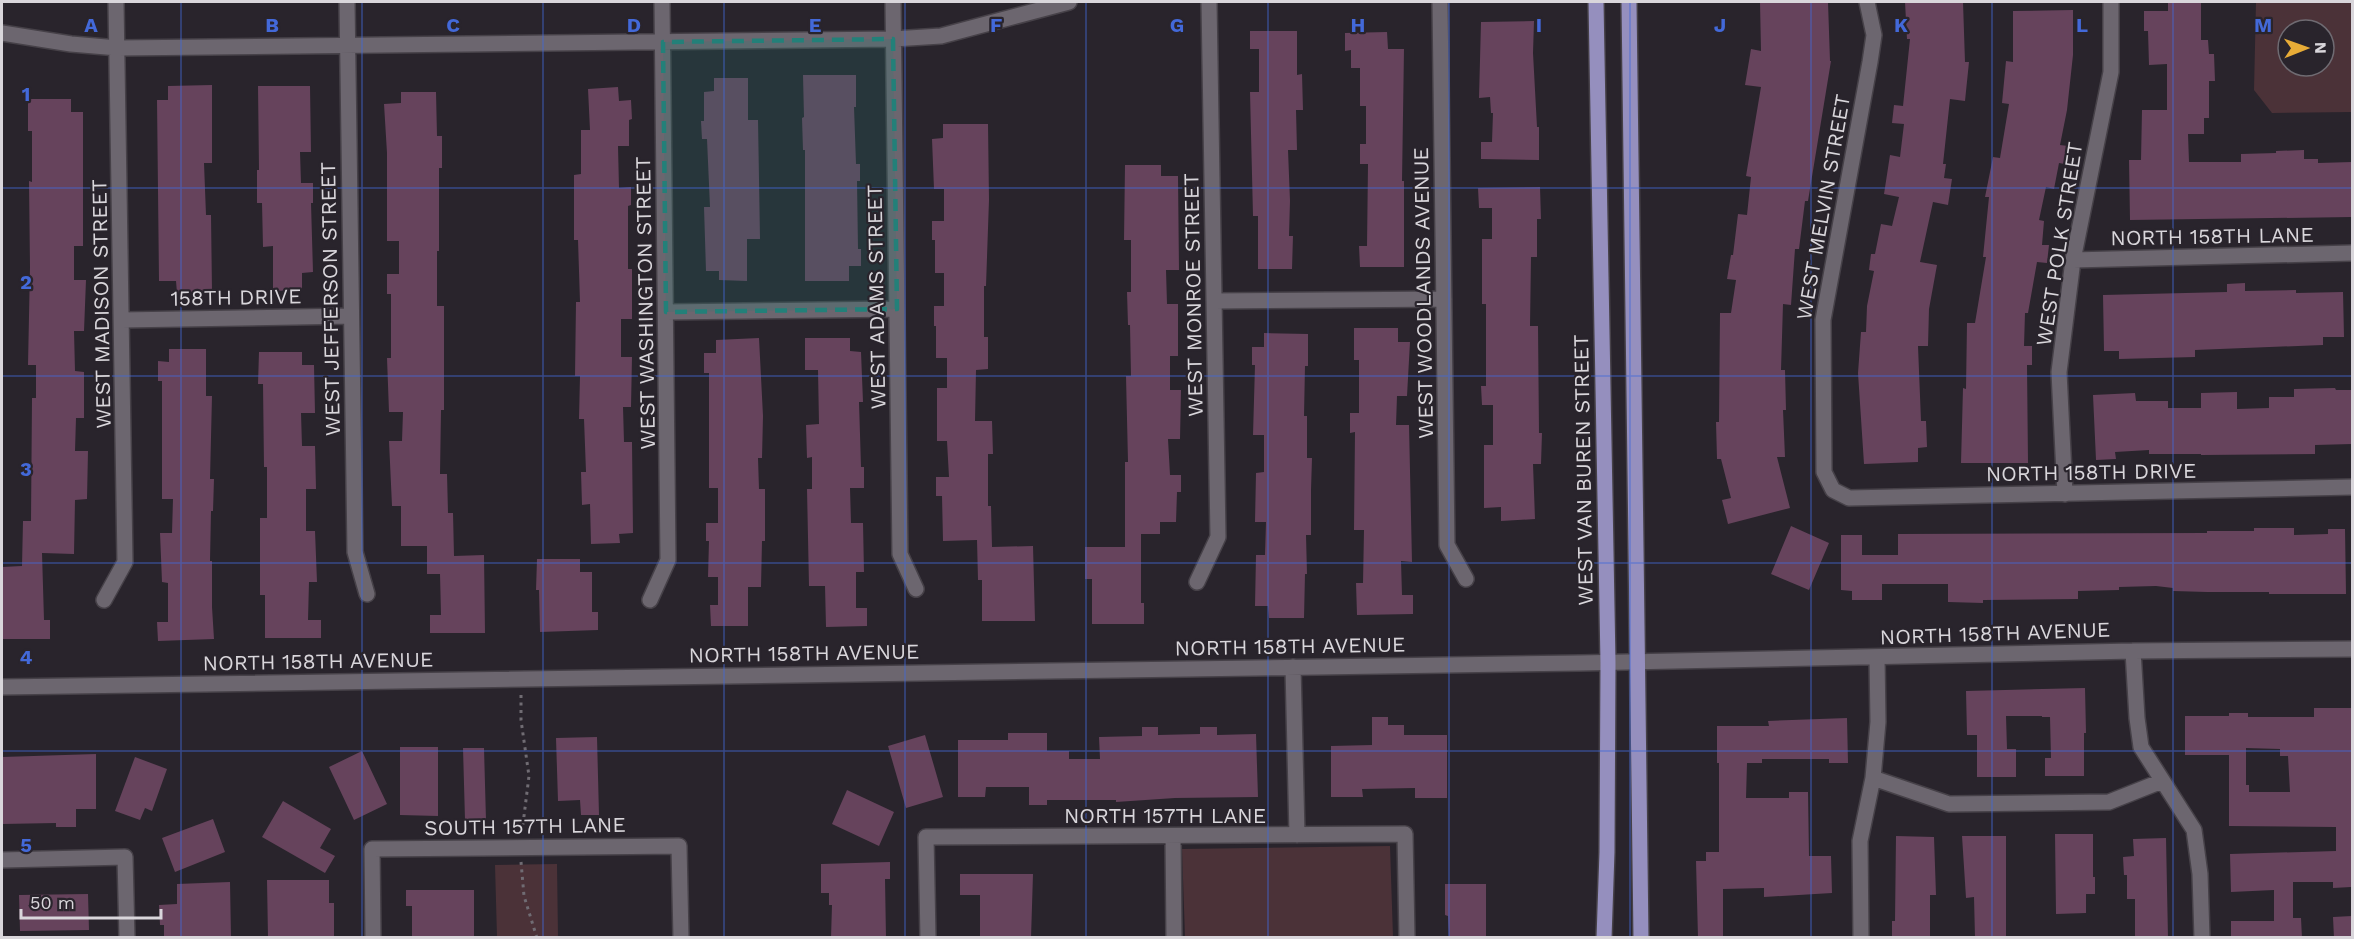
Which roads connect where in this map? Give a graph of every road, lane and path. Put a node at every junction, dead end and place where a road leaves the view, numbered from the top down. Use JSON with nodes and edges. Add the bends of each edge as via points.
{"nodes":[{"id":1,"x":117,"y":2,"type":"edge"},
{"id":2,"x":347,"y":2,"type":"edge"},
{"id":3,"x":663,"y":2,"type":"edge"},
{"id":4,"x":893,"y":2,"type":"edge"},
{"id":5,"x":1070,"y":2,"type":"edge"},
{"id":6,"x":1209,"y":2,"type":"edge"},
{"id":7,"x":1440,"y":2,"type":"edge"},
{"id":8,"x":1596,"y":2,"type":"edge"},
{"id":9,"x":1629,"y":2,"type":"edge"},
{"id":10,"x":1867,"y":2,"type":"edge"},
{"id":11,"x":2111,"y":2,"type":"edge"},
{"id":12,"x":2,"y":33,"type":"edge"},
{"id":13,"x":894,"y":39,"type":"junction"},
{"id":14,"x":663,"y":42,"type":"junction"},
{"id":15,"x":347,"y":45,"type":"junction"},
{"id":16,"x":118,"y":48,"type":"junction"},
{"id":17,"x":2352,"y":253,"type":"edge"},
{"id":18,"x":2073,"y":260,"type":"junction"},
{"id":19,"x":1444,"y":299,"type":"junction"},
{"id":20,"x":1214,"y":301,"type":"junction"},
{"id":21,"x":897,"y":309,"type":"junction"},
{"id":22,"x":666,"y":312,"type":"junction"},
{"id":23,"x":351,"y":316,"type":"junction"},
{"id":24,"x":122,"y":320,"type":"junction"},
{"id":25,"x":2352,"y":487,"type":"edge"},
{"id":26,"x":1833,"y":490,"type":"joint"},
{"id":27,"x":2065,"y":494,"type":"junction"},
{"id":28,"x":1466,"y":579,"type":"dead end"},
{"id":29,"x":1197,"y":582,"type":"dead end"},
{"id":30,"x":916,"y":589,"type":"dead end"},
{"id":31,"x":368,"y":594,"type":"dead end"},
{"id":32,"x":104,"y":600,"type":"dead end"},
{"id":33,"x":650,"y":600,"type":"dead end"},
{"id":34,"x":2352,"y":649,"type":"edge"},
{"id":35,"x":2133,"y":651,"type":"junction"},
{"id":36,"x":1877,"y":658,"type":"junction"},
{"id":37,"x":1638,"y":662,"type":"junction"},
{"id":38,"x":1608,"y":663,"type":"junction"},
{"id":39,"x":1293,"y":667,"type":"junction"},
{"id":40,"x":522,"y":679,"type":"junction"},
{"id":41,"x":2,"y":687,"type":"edge"},
{"id":42,"x":1873,"y":778,"type":"junction"},
{"id":43,"x":2162,"y":781,"type":"junction"},
{"id":44,"x":1297,"y":835,"type":"junction"},
{"id":45,"x":1173,"y":836,"type":"junction"},
{"id":46,"x":522,"y":848,"type":"junction"},
{"id":47,"x":2,"y":860,"type":"edge"},
{"id":48,"x":127,"y":938,"type":"edge"},
{"id":49,"x":373,"y":938,"type":"edge"},
{"id":50,"x":537,"y":938,"type":"edge"},
{"id":51,"x":681,"y":938,"type":"edge"},
{"id":52,"x":928,"y":938,"type":"edge"},
{"id":53,"x":1174,"y":938,"type":"edge"},
{"id":54,"x":1407,"y":938,"type":"edge"},
{"id":55,"x":1604,"y":938,"type":"edge"},
{"id":56,"x":1641,"y":938,"type":"edge"},
{"id":57,"x":1861,"y":938,"type":"edge"},
{"id":58,"x":2202,"y":938,"type":"edge"}],
"edges":[{"from":1,"to":16,"type":"street","name":"WEST MADISON STREET"},
{"from":2,"to":15,"type":"street","name":"WEST JEFFERSON STREET"},
{"from":3,"to":14,"type":"street","name":"WEST WASHINGTON STREET"},
{"from":4,"to":13,"type":"street","name":"WEST ADAMS STREET"},
{"from":5,"to":13,"type":"street","via":[[941,36]]},
{"from":6,"to":20,"type":"street","name":"WEST MONROE STREET"},
{"from":7,"to":19,"type":"street","name":"WEST WOODLANDS AVENUE"},
{"from":8,"to":38,"type":"main road","name":"WEST VAN BUREN STREET"},
{"from":9,"to":37,"type":"main road"},
{"from":10,"to":26,"type":"street","name":"WEST MELVIN STREET","via":[[1874,35],[1823,320],[1824,472]]},
{"from":11,"to":18,"type":"street","name":"WEST POLK STREET","via":[[2111,72]]},
{"from":12,"to":16,"type":"street"},
{"from":13,"to":14,"type":"street"},
{"from":13,"to":21,"type":"street","name":"WEST ADAMS STREET"},
{"from":14,"to":15,"type":"street"},
{"from":14,"to":22,"type":"street","name":"WEST WASHINGTON STREET"},
{"from":15,"to":16,"type":"street"},
{"from":15,"to":23,"type":"street","name":"WEST JEFFERSON STREET"},
{"from":16,"to":24,"type":"street","name":"WEST MADISON STREET"},
{"from":17,"to":18,"type":"street","name":"NORTH 158TH LANE"},
{"from":18,"to":27,"type":"street","name":"WEST POLK STREET","via":[[2060,372]]},
{"from":19,"to":20,"type":"street"},
{"from":19,"to":28,"type":"street","name":"WEST WOODLANDS AVENUE","via":[[1447,545]]},
{"from":20,"to":29,"type":"street","name":"WEST MONROE STREET","via":[[1218,537]]},
{"from":21,"to":22,"type":"street"},
{"from":21,"to":30,"type":"street","name":"WEST ADAMS STREET","via":[[900,554]]},
{"from":22,"to":33,"type":"street","name":"WEST WASHINGTON STREET","via":[[668,560]]},
{"from":23,"to":24,"type":"street","name":"158TH DRIVE"},
{"from":23,"to":31,"type":"street","name":"WEST JEFFERSON STREET","via":[[355,552]]},
{"from":24,"to":32,"type":"street","name":"WEST MADISON STREET","via":[[125,562]]},
{"from":25,"to":27,"type":"street","name":"NORTH 158TH DRIVE"},
{"from":26,"to":27,"type":"street","name":"NORTH 158TH DRIVE","via":[[1849,498]]},
{"from":34,"to":35,"type":"street","name":"NORTH 158TH AVENUE"},
{"from":35,"to":36,"type":"street","name":"NORTH 158TH AVENUE"},
{"from":35,"to":43,"type":"street","via":[[2141,747]]},
{"from":36,"to":37,"type":"street","name":"NORTH 158TH AVENUE"},
{"from":36,"to":42,"type":"street","via":[[1878,722]]},
{"from":37,"to":38,"type":"street","name":"NORTH 158TH AVENUE"},
{"from":37,"to":56,"type":"main road"},
{"from":38,"to":39,"type":"street","name":"NORTH 158TH AVENUE"},
{"from":38,"to":55,"type":"main road","name":"WEST VAN BUREN STREET"},
{"from":39,"to":40,"type":"street","name":"NORTH 158TH AVENUE"},
{"from":39,"to":44,"type":"street"},
{"from":40,"to":41,"type":"street","name":"NORTH 158TH AVENUE"},
{"from":40,"to":46,"type":"path","via":[[521,720],[529,776]]},
{"from":42,"to":43,"type":"street","via":[[1949,804],[2109,802]]},
{"from":42,"to":57,"type":"street","via":[[1860,841]]},
{"from":43,"to":58,"type":"street","via":[[2194,830]]},
{"from":44,"to":45,"type":"street","name":"NORTH 157TH LANE"},
{"from":44,"to":54,"type":"street","name":"NORTH 157TH LANE","via":[[1405,834]]},
{"from":45,"to":52,"type":"street","name":"NORTH 157TH LANE","via":[[926,837]]},
{"from":45,"to":53,"type":"street"},
{"from":46,"to":49,"type":"street","name":"SOUTH 157TH LANE","via":[[372,849]]},
{"from":46,"to":50,"type":"path","via":[[524,896]]},
{"from":46,"to":51,"type":"street","name":"SOUTH 157TH LANE","via":[[679,846]]},
{"from":47,"to":48,"type":"street","via":[[125,858]]}]}
